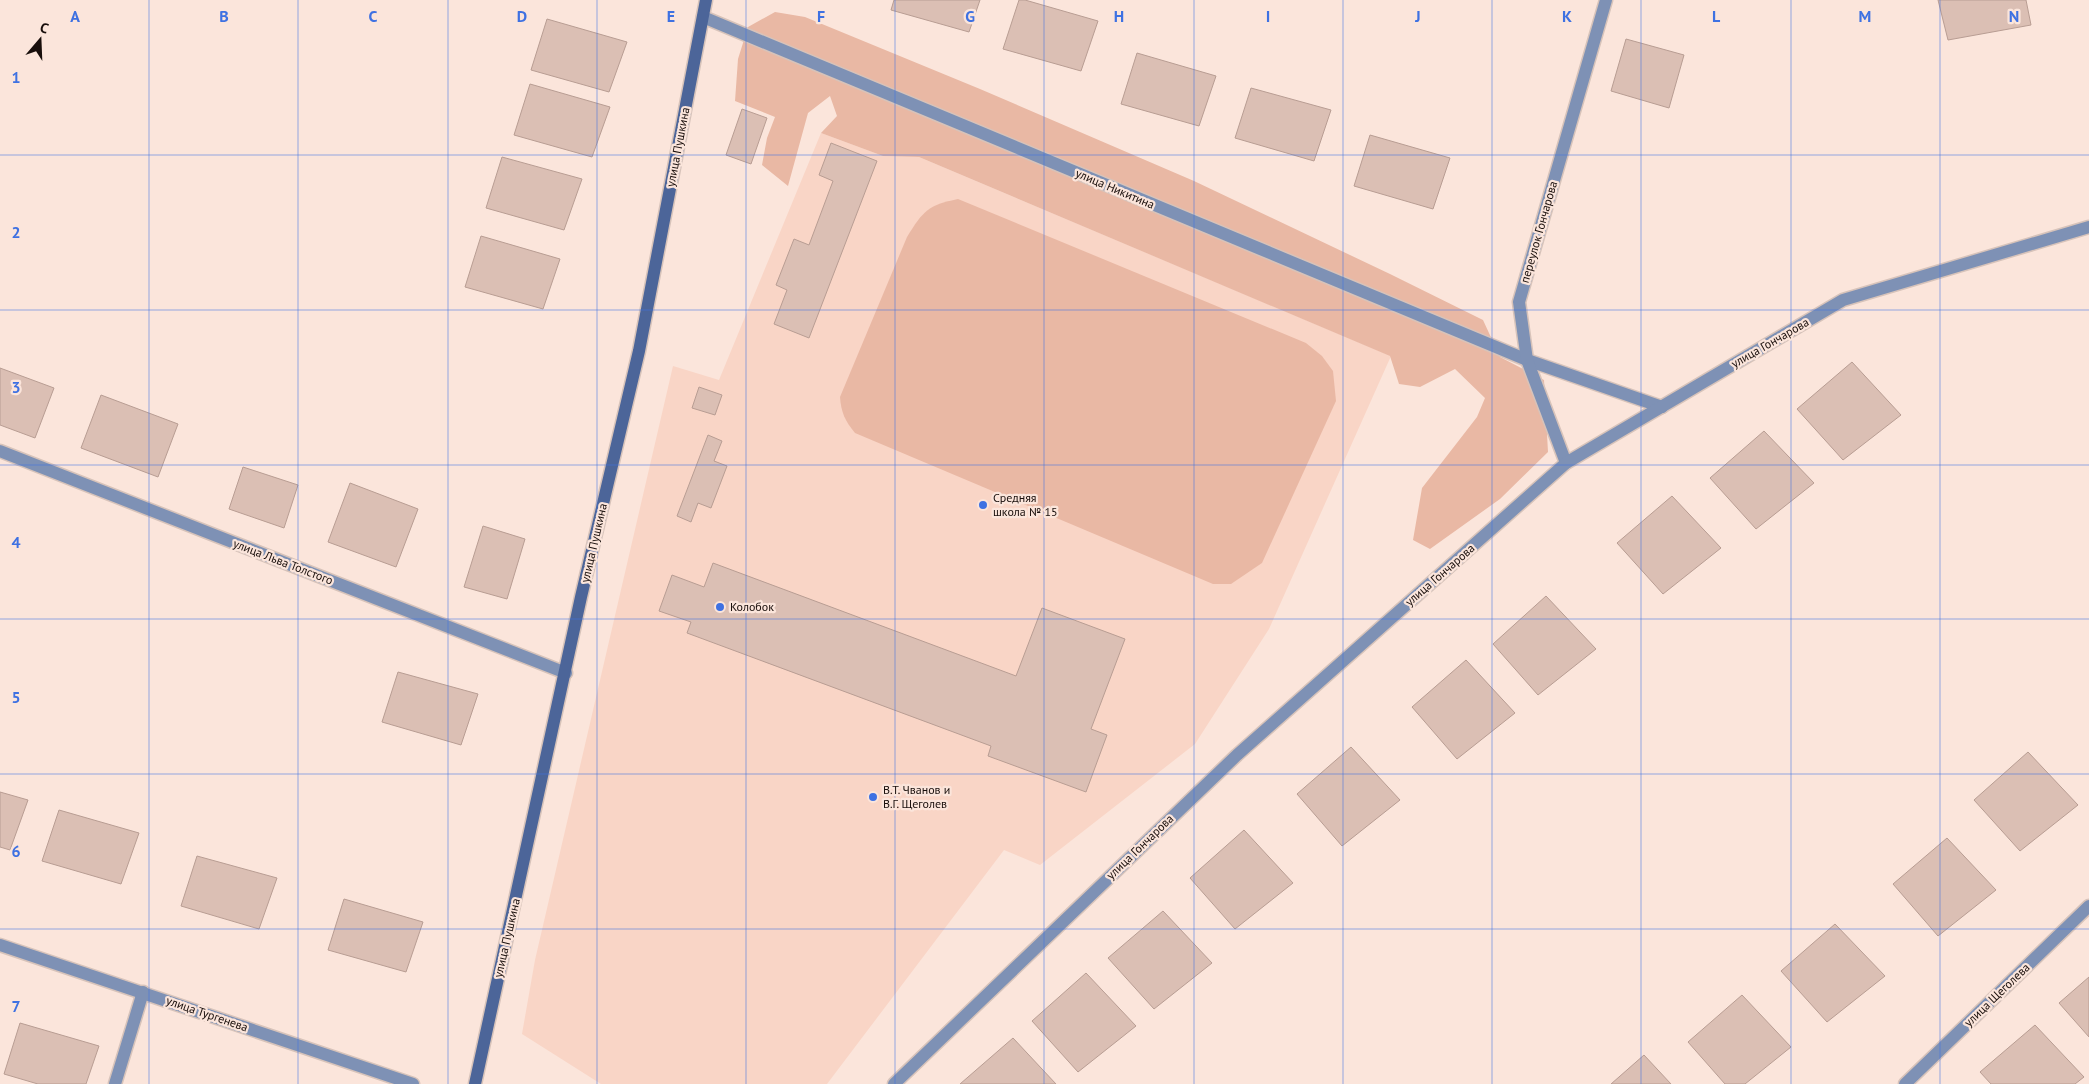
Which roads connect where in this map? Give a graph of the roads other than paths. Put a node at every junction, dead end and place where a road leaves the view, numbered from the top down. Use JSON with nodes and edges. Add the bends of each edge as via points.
{"nodes":[{"id":1,"x":706,"y":0,"type":"edge"},
{"id":2,"x":1606,"y":0,"type":"edge"},
{"id":3,"x":703,"y":17,"type":"junction"},
{"id":4,"x":2089,"y":227,"type":"edge"},
{"id":5,"x":1527,"y":360,"type":"junction"},
{"id":6,"x":1662,"y":407,"type":"junction"},
{"id":7,"x":0,"y":451,"type":"edge"},
{"id":8,"x":1566,"y":463,"type":"junction"},
{"id":9,"x":566,"y":673,"type":"junction"},
{"id":10,"x":2089,"y":906,"type":"edge"},
{"id":11,"x":0,"y":945,"type":"edge"},
{"id":12,"x":143,"y":992,"type":"junction"},
{"id":13,"x":114,"y":1084,"type":"edge"},
{"id":14,"x":413,"y":1084,"type":"edge"},
{"id":15,"x":475,"y":1084,"type":"edge"},
{"id":16,"x":894,"y":1084,"type":"edge"},
{"id":17,"x":1905,"y":1084,"type":"edge"}],
"edges":[{"from":1,"to":3,"type":"street","name":"улица Пушкина"},
{"from":2,"to":5,"type":"street","name":"переулок Гончарова","via":[[1519,302]]},
{"from":3,"to":5,"type":"street","name":"улица Никитина"},
{"from":3,"to":9,"type":"street","name":"улица Пушкина","via":[[639,351]]},
{"from":4,"to":6,"type":"street","name":"улица Гончарова","via":[[1843,300]]},
{"from":5,"to":6,"type":"street","name":"улица Никитина"},
{"from":5,"to":8,"type":"street","name":"переулок Гончарова"},
{"from":6,"to":8,"type":"street","name":"улица Гончарова"},
{"from":7,"to":9,"type":"street","name":"улица Льва Толстого"},
{"from":8,"to":16,"type":"street","name":"улица Гончарова","via":[[1237,755]]},
{"from":9,"to":15,"type":"street","name":"улица Пушкина"},
{"from":10,"to":17,"type":"street","name":"улица Щеголева"},
{"from":11,"to":12,"type":"street","name":"улица Тургенева"},
{"from":12,"to":13,"type":"street"},
{"from":12,"to":14,"type":"street","name":"улица Тургенева"}]}
